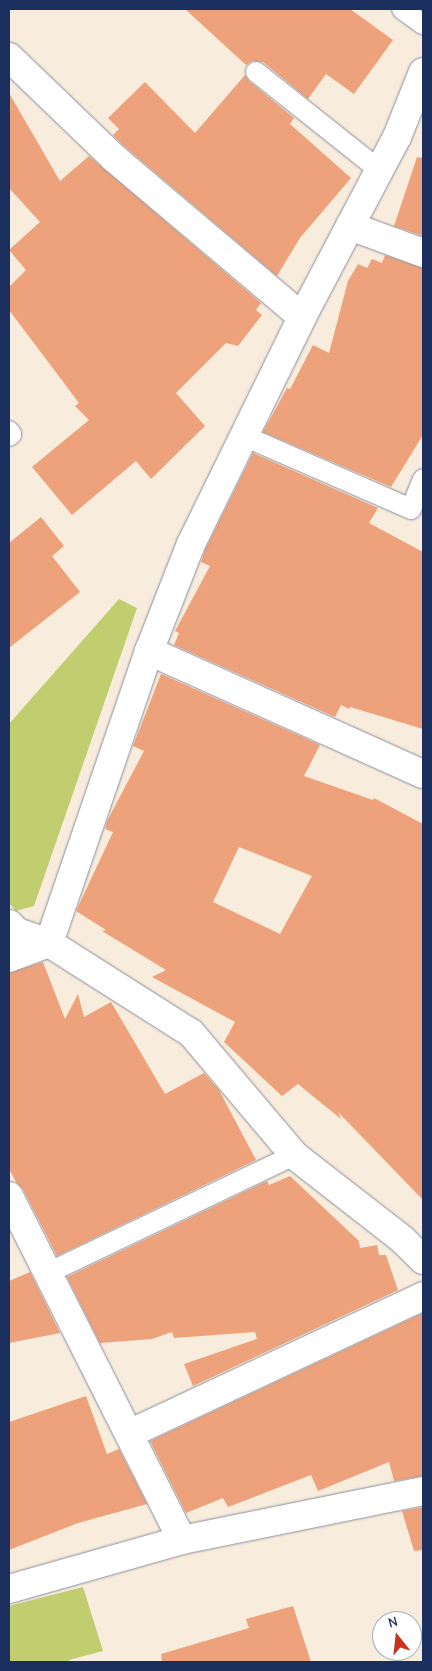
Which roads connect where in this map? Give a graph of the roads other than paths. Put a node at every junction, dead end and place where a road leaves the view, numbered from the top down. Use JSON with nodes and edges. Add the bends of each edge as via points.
{"nodes":[{"id":1,"x":402,"y":9,"type":"edge"},
{"id":2,"x":423,"y":24,"type":"edge"},
{"id":3,"x":9,"y":57,"type":"edge"},
{"id":4,"x":256,"y":72,"type":"dead end"},
{"id":5,"x":423,"y":72,"type":"edge"},
{"id":6,"x":380,"y":170,"type":"junction"},
{"id":7,"x":350,"y":226,"type":"junction"},
{"id":8,"x":423,"y":253,"type":"edge"},
{"id":9,"x":302,"y":317,"type":"junction"},
{"id":10,"x":9,"y":431,"type":"edge"},
{"id":11,"x":9,"y":436,"type":"edge"},
{"id":12,"x":244,"y":436,"type":"junction"},
{"id":13,"x":423,"y":479,"type":"edge"},
{"id":14,"x":149,"y":651,"type":"junction"},
{"id":15,"x":423,"y":774,"type":"edge"},
{"id":16,"x":9,"y":924,"type":"edge"},
{"id":17,"x":49,"y":943,"type":"junction"},
{"id":18,"x":9,"y":958,"type":"edge"},
{"id":19,"x":294,"y":1155,"type":"junction"},
{"id":20,"x":9,"y":1196,"type":"edge"},
{"id":21,"x":423,"y":1260,"type":"edge"},
{"id":22,"x":48,"y":1273,"type":"junction"},
{"id":23,"x":423,"y":1296,"type":"edge"},
{"id":24,"x":129,"y":1434,"type":"junction"},
{"id":25,"x":423,"y":1491,"type":"edge"},
{"id":26,"x":182,"y":1540,"type":"junction"},
{"id":27,"x":9,"y":1589,"type":"edge"}],
"edges":[{"from":1,"to":2,"type":"lane"},
{"from":3,"to":9,"type":"street","via":[[114,158]]},
{"from":4,"to":6,"type":"lane"},
{"from":5,"to":6,"type":"street"},
{"from":6,"to":7,"type":"street"},
{"from":7,"to":8,"type":"street"},
{"from":7,"to":9,"type":"street"},
{"from":9,"to":12,"type":"street"},
{"from":10,"to":11,"type":"lane"},
{"from":12,"to":13,"type":"lane","via":[[411,509]]},
{"from":12,"to":14,"type":"street","via":[[191,544]]},
{"from":14,"to":15,"type":"street"},
{"from":14,"to":17,"type":"street"},
{"from":16,"to":17,"type":"street","via":[[16,932]]},
{"from":17,"to":18,"type":"street"},
{"from":17,"to":19,"type":"street","via":[[191,1033]]},
{"from":19,"to":21,"type":"street","via":[[402,1239]]},
{"from":19,"to":22,"type":"lane"},
{"from":20,"to":22,"type":"street"},
{"from":22,"to":24,"type":"street"},
{"from":23,"to":24,"type":"street"},
{"from":24,"to":26,"type":"street"},
{"from":25,"to":26,"type":"street"},
{"from":26,"to":27,"type":"street"}]}
